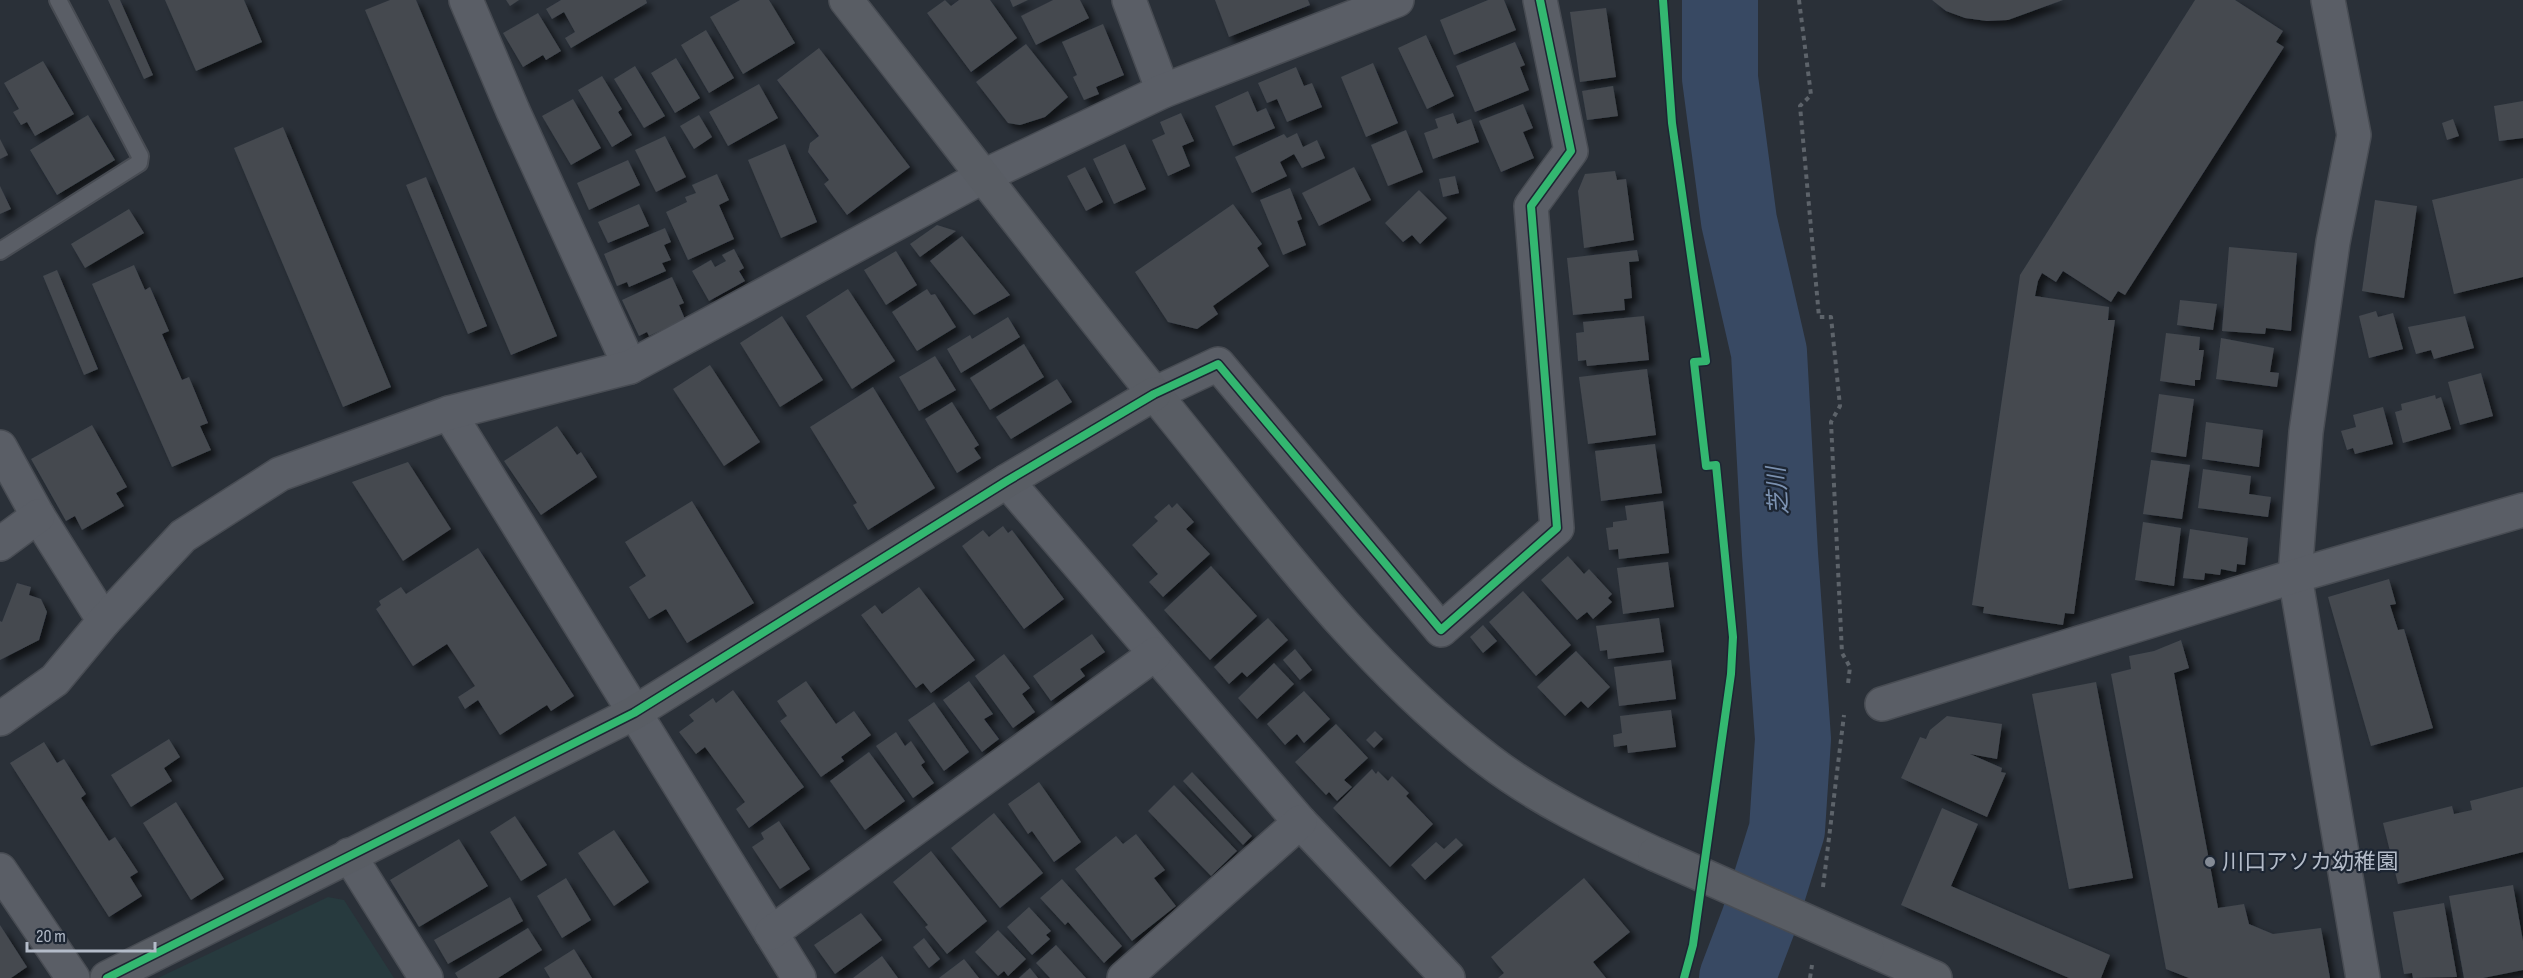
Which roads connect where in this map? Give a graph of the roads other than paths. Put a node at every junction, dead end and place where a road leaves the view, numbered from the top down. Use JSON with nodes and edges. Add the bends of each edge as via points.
{"nodes":[{"id":1,"x":58,"y":0,"type":"edge"},
{"id":2,"x":466,"y":0,"type":"edge"},
{"id":3,"x":846,"y":0,"type":"edge"},
{"id":4,"x":1129,"y":0,"type":"edge"},
{"id":5,"x":1540,"y":0,"type":"edge"},
{"id":6,"x":2328,"y":0,"type":"edge"},
{"id":7,"x":1392,"y":1,"type":"edge"},
{"id":8,"x":1163,"y":91,"type":"junction"},
{"id":9,"x":984,"y":176,"type":"junction"},
{"id":10,"x":0,"y":251,"type":"edge"},
{"id":11,"x":630,"y":367,"type":"junction"},
{"id":12,"x":1155,"y":394,"type":"junction"},
{"id":13,"x":449,"y":413,"type":"junction"},
{"id":14,"x":0,"y":447,"type":"edge"},
{"id":15,"x":1007,"y":481,"type":"junction"},
{"id":16,"x":2523,"y":510,"type":"edge"},
{"id":17,"x":38,"y":516,"type":"junction"},
{"id":18,"x":0,"y":544,"type":"edge"},
{"id":19,"x":2295,"y":576,"type":"junction"},
{"id":20,"x":104,"y":621,"type":"junction"},
{"id":21,"x":1155,"y":654,"type":"junction"},
{"id":22,"x":1882,"y":704,"type":"dead end"},
{"id":23,"x":634,"y":713,"type":"junction"},
{"id":24,"x":0,"y":719,"type":"edge"},
{"id":25,"x":1300,"y":822,"type":"junction"},
{"id":26,"x":349,"y":855,"type":"junction"},
{"id":27,"x":0,"y":870,"type":"edge"},
{"id":28,"x":771,"y":933,"type":"junction"},
{"id":29,"x":73,"y":978,"type":"edge"},
{"id":30,"x":107,"y":978,"type":"edge"},
{"id":31,"x":426,"y":978,"type":"edge"},
{"id":32,"x":799,"y":978,"type":"edge"},
{"id":33,"x":1124,"y":978,"type":"edge"},
{"id":34,"x":1448,"y":978,"type":"edge"},
{"id":35,"x":1935,"y":978,"type":"edge"},
{"id":36,"x":2363,"y":978,"type":"edge"}],
"edges":[{"from":1,"to":10,"type":"lane","via":[[140,156],[140,163]]},
{"from":2,"to":11,"type":"street"},
{"from":3,"to":9,"type":"street"},
{"from":4,"to":8,"type":"street"},
{"from":5,"to":12,"type":"street","via":[[1571,151],[1532,206],[1557,528],[1441,630],[1218,364]]},
{"from":6,"to":19,"type":"street","via":[[2354,135],[2333,242],[2306,432]]},
{"from":7,"to":8,"type":"street"},
{"from":8,"to":9,"type":"street"},
{"from":9,"to":11,"type":"street"},
{"from":9,"to":12,"type":"street"},
{"from":11,"to":13,"type":"street"},
{"from":12,"to":15,"type":"street"},
{"from":12,"to":35,"type":"street","bridge":true,"via":[[1340,623],[1412,698],[1490,762],[1571,814]]},
{"from":13,"to":20,"type":"street","via":[[280,474],[183,536]]},
{"from":13,"to":23,"type":"street"},
{"from":14,"to":17,"type":"street"},
{"from":15,"to":21,"type":"street"},
{"from":15,"to":23,"type":"street"},
{"from":16,"to":19,"type":"street"},
{"from":17,"to":18,"type":"street"},
{"from":17,"to":20,"type":"street"},
{"from":19,"to":22,"type":"street"},
{"from":19,"to":36,"type":"street"},
{"from":20,"to":24,"type":"street","via":[[55,680]]},
{"from":21,"to":25,"type":"street"},
{"from":21,"to":28,"type":"street"},
{"from":23,"to":26,"type":"street"},
{"from":23,"to":28,"type":"street"},
{"from":25,"to":33,"type":"street"},
{"from":25,"to":34,"type":"street"},
{"from":26,"to":30,"type":"street"},
{"from":26,"to":31,"type":"street"},
{"from":27,"to":29,"type":"street"},
{"from":28,"to":32,"type":"street"}]}
